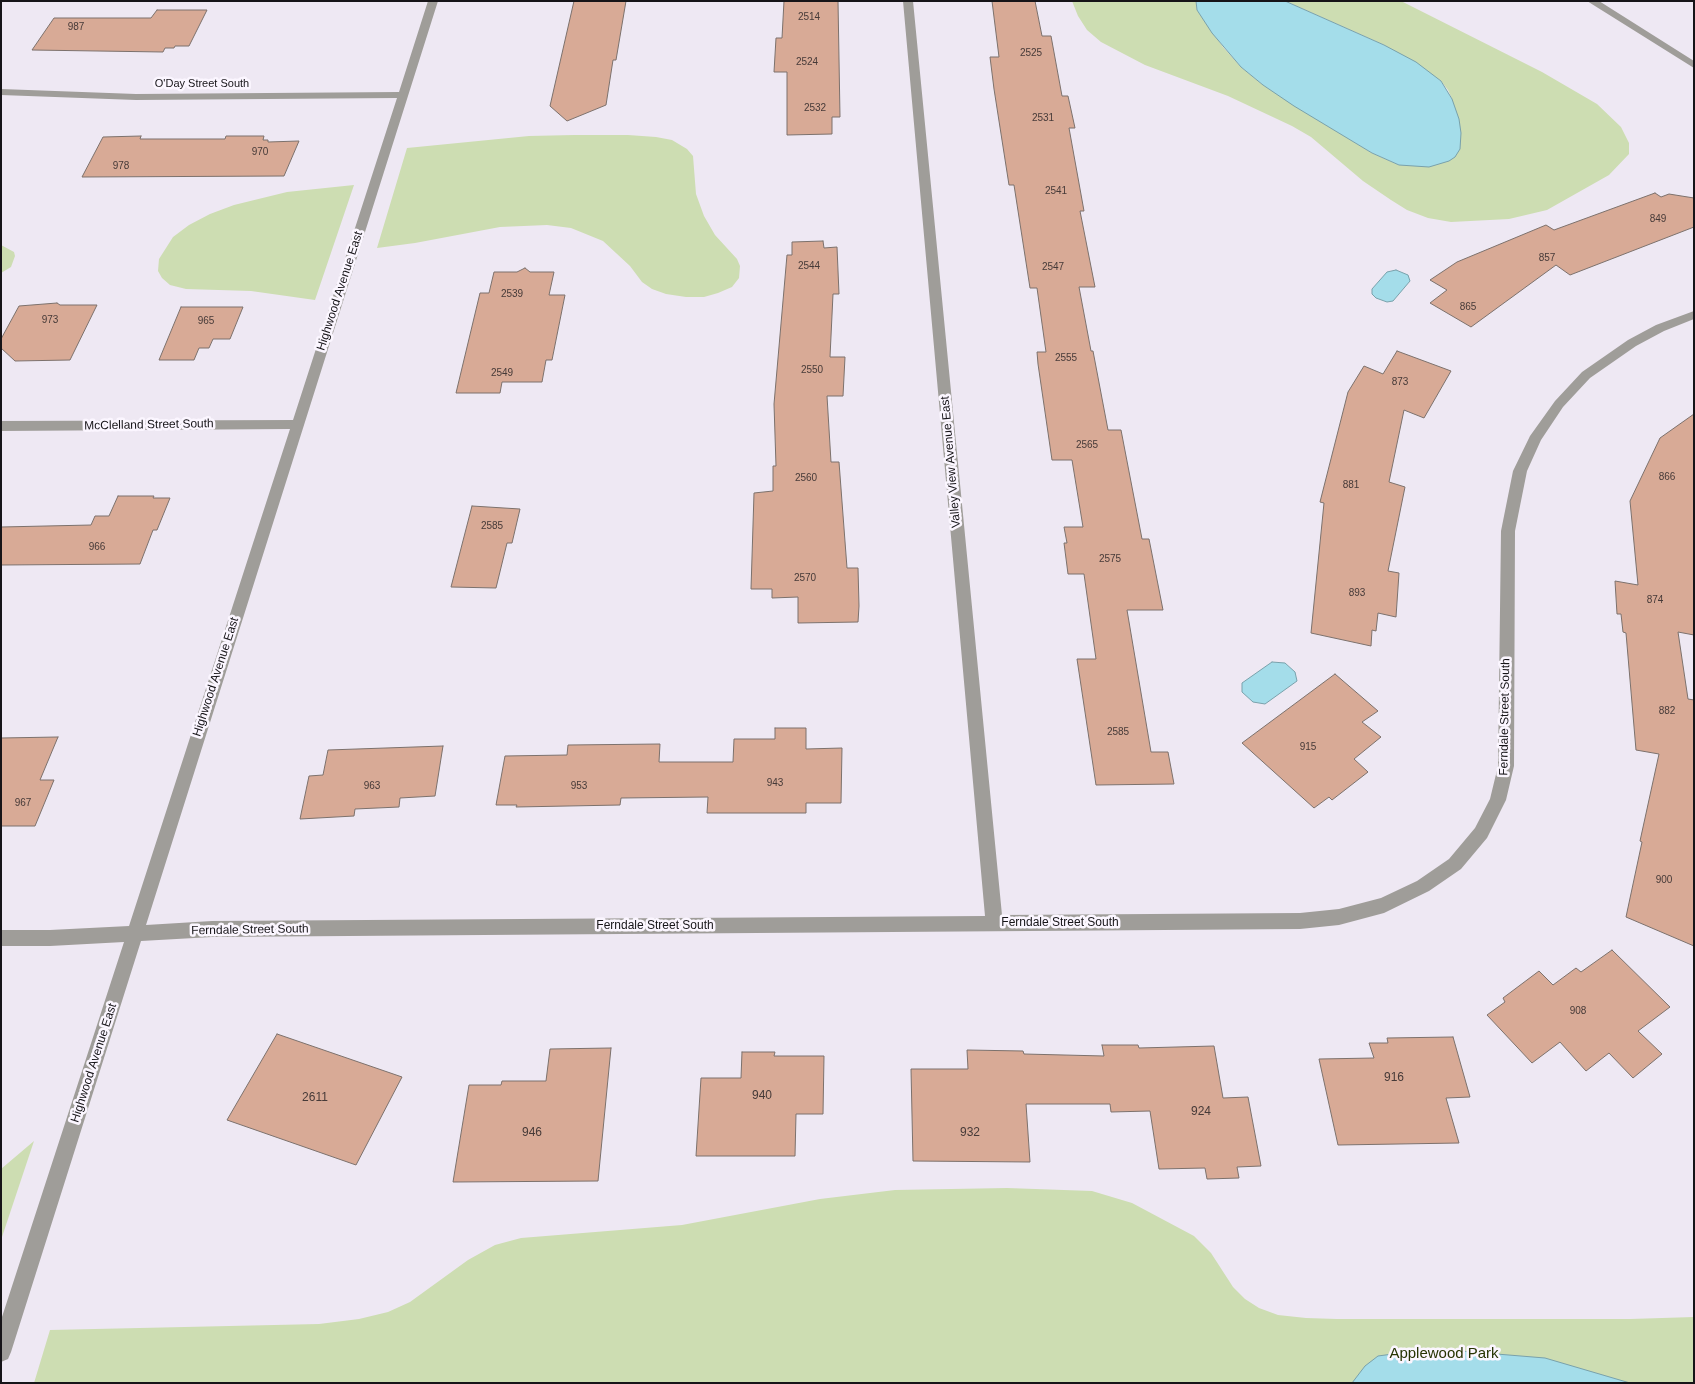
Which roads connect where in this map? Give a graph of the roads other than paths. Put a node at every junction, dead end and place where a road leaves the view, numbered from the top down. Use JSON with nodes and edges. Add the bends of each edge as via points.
{"nodes":[{"id":1,"x":433,"y":1,"type":"edge"},
{"id":2,"x":908,"y":1,"type":"edge"},
{"id":3,"x":1592,"y":1,"type":"edge"},
{"id":4,"x":1694,"y":65,"type":"edge"},
{"id":5,"x":1,"y":92,"type":"edge"},
{"id":6,"x":403,"y":95,"type":"junction"},
{"id":7,"x":1694,"y":315,"type":"edge"},
{"id":8,"x":297,"y":424,"type":"junction"},
{"id":9,"x":1,"y":426,"type":"edge"},
{"id":10,"x":994,"y":923,"type":"junction"},
{"id":11,"x":135,"y":933,"type":"junction"},
{"id":12,"x":1,"y":938,"type":"edge"},
{"id":13,"x":1,"y":1352,"type":"edge"}],
"edges":[{"from":1,"to":6,"type":"street","name":"Highwood Avenue East"},
{"from":2,"to":10,"type":"street","name":"Valley View Avenue East"},
{"from":3,"to":4,"type":"street"},
{"from":5,"to":6,"type":"street","name":"O'Day Street South","via":[[136,96]]},
{"from":6,"to":8,"type":"street","name":"Highwood Avenue East"},
{"from":7,"to":10,"type":"street","name":"Ferndale Street South","via":[[1632,343],[1586,375],[1545,421],[1527,455],[1508,531],[1506,758],[1503,783],[1481,833],[1455,864],[1423,886],[1384,905],[1318,920]]},
{"from":8,"to":9,"type":"street","name":"McClelland Street South"},
{"from":8,"to":11,"type":"street","name":"Highwood Avenue East"},
{"from":10,"to":11,"type":"street","name":"Ferndale Street South","via":[[212,929]]},
{"from":11,"to":12,"type":"street","name":"Ferndale Street South"},
{"from":11,"to":13,"type":"street","name":"Highwood Avenue East"}]}
